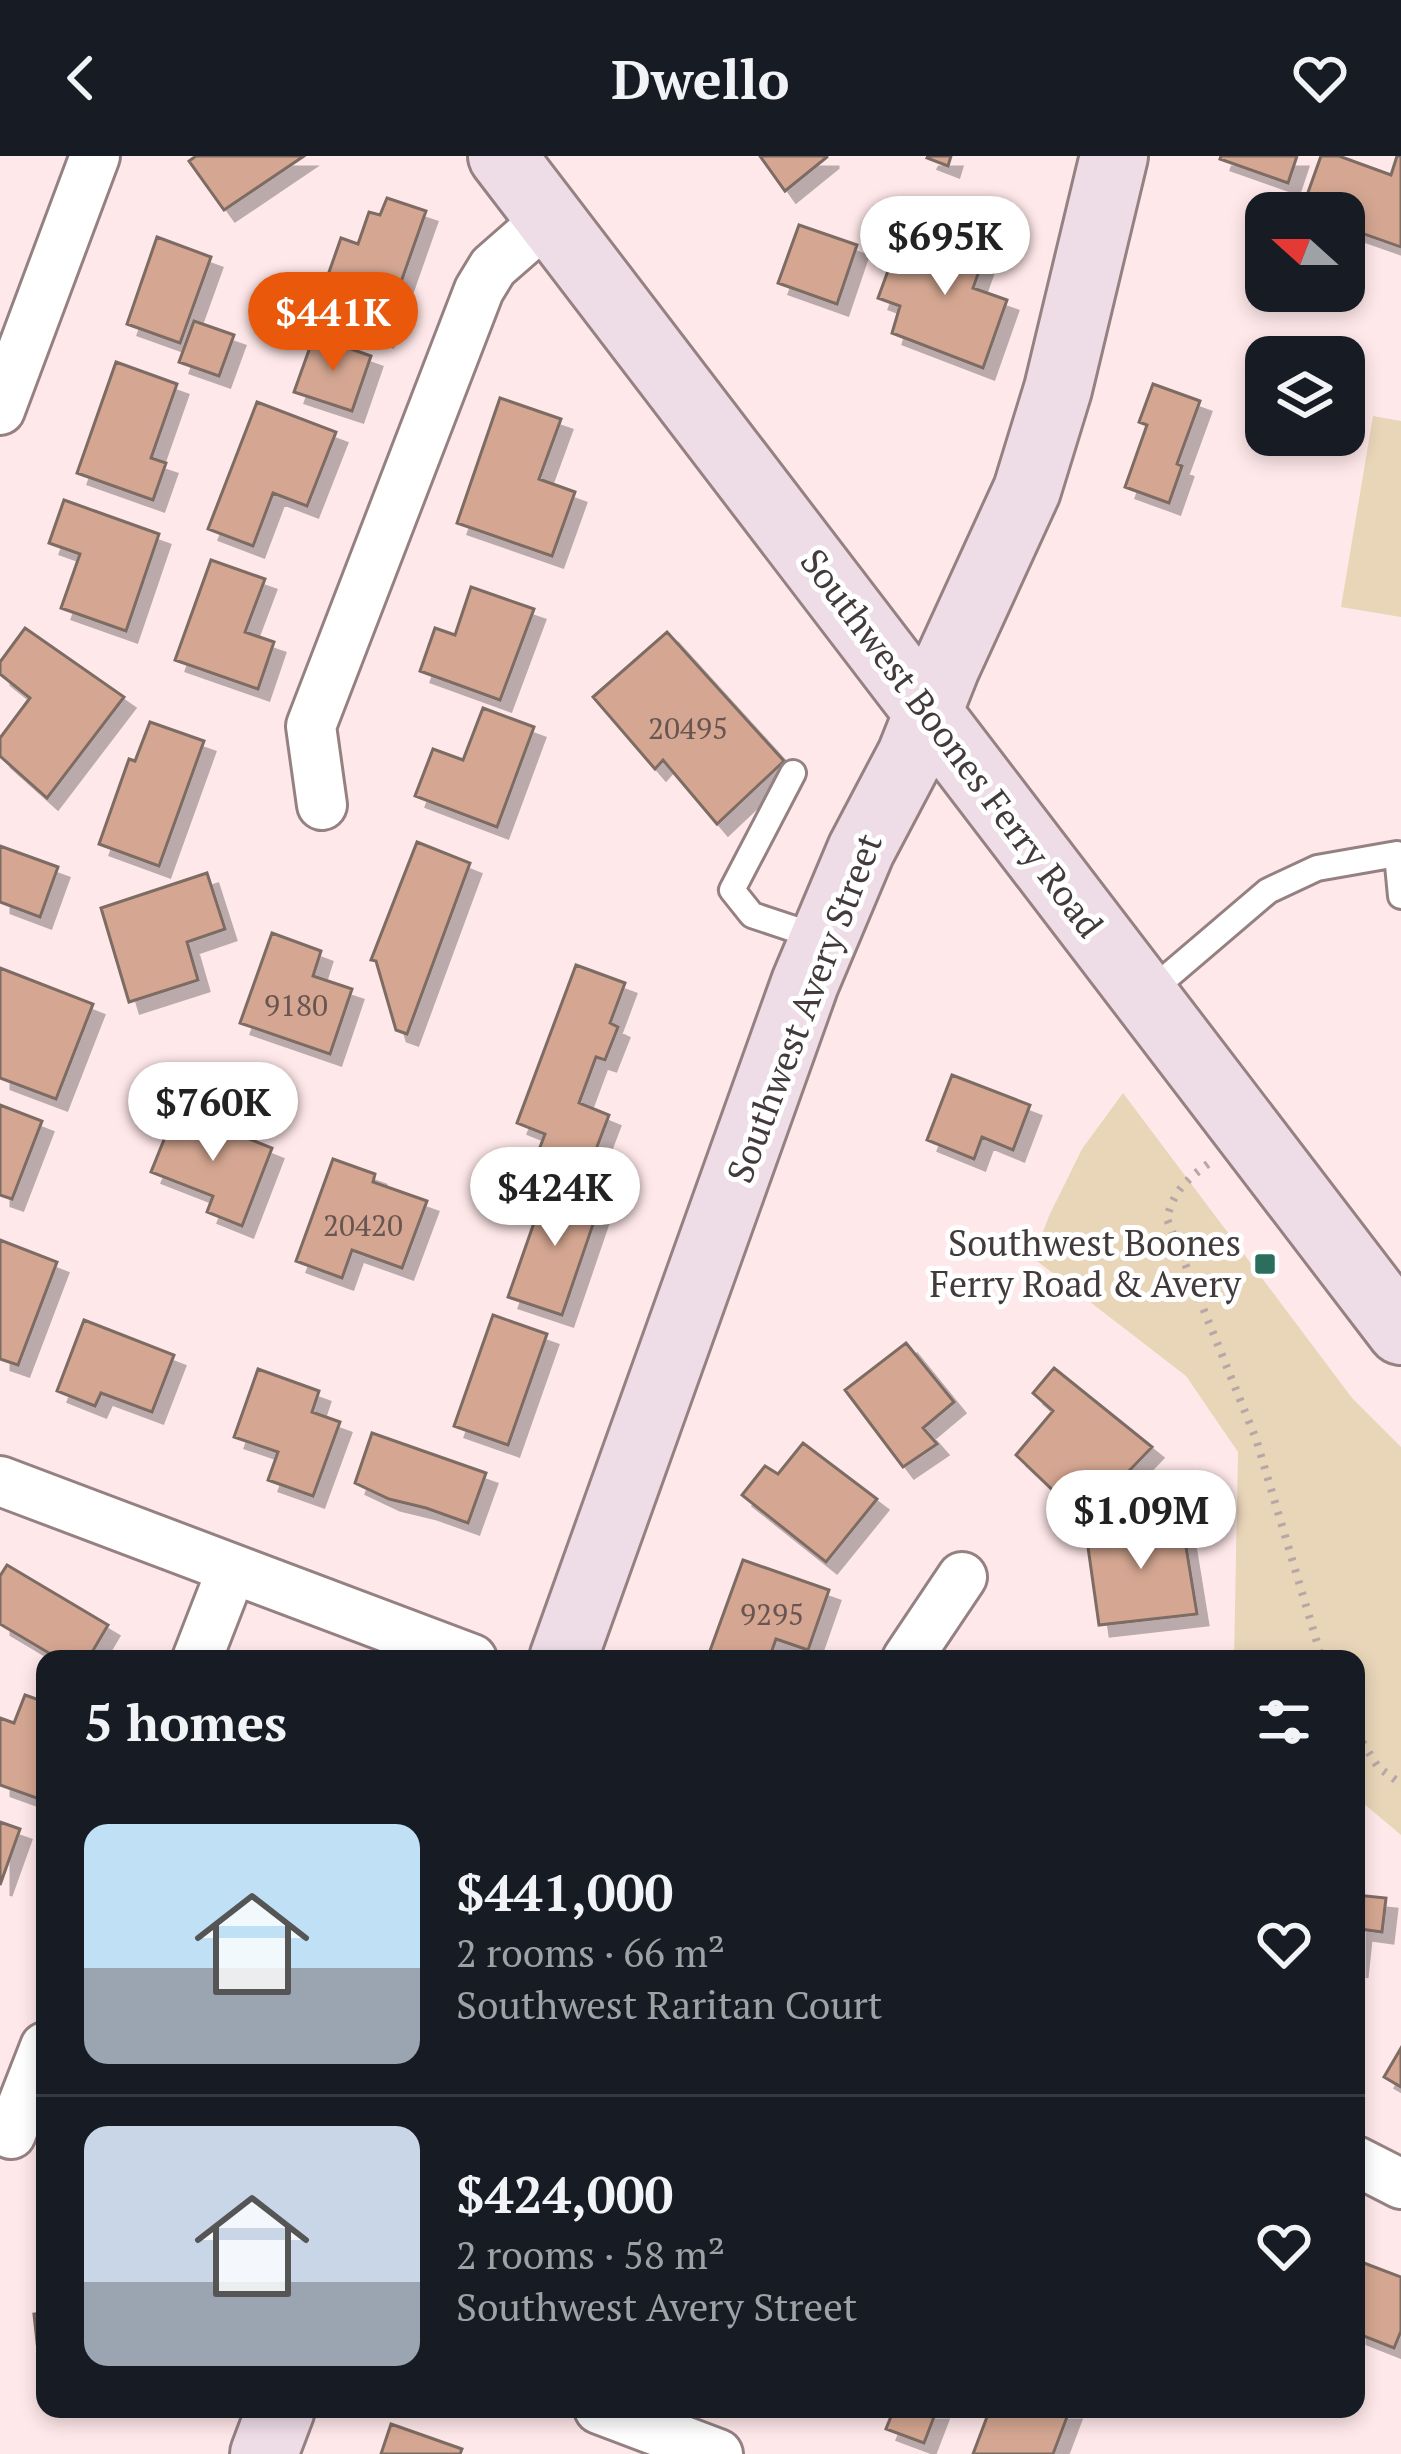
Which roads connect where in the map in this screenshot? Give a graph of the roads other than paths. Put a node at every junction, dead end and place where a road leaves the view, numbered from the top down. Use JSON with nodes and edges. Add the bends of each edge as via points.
{"nodes":[{"id":1,"x":94,"y":156,"type":"edge"},
{"id":2,"x":502,"y":156,"type":"edge"},
{"id":3,"x":1114,"y":156,"type":"edge"},
{"id":4,"x":549,"y":218,"type":"junction"},
{"id":5,"x":0,"y":410,"type":"edge"},
{"id":6,"x":928,"y":715,"type":"junction"},
{"id":7,"x":794,"y":773,"type":"dead end"},
{"id":8,"x":322,"y":805,"type":"dead end"},
{"id":9,"x":1401,"y":896,"type":"edge"},
{"id":10,"x":823,"y":938,"type":"junction"},
{"id":11,"x":1144,"y":997,"type":"junction"},
{"id":12,"x":1401,"y":1331,"type":"edge"},
{"id":13,"x":0,"y":1480,"type":"edge"},
{"id":14,"x":232,"y":1569,"type":"junction"},
{"id":15,"x":962,"y":1577,"type":"dead end"},
{"id":16,"x":200,"y":1650,"type":"edge"},
{"id":17,"x":448,"y":1650,"type":"edge"},
{"id":18,"x":566,"y":1650,"type":"edge"},
{"id":19,"x":913,"y":1650,"type":"edge"},
{"id":20,"x":36,"y":2070,"type":"edge"},
{"id":21,"x":11,"y":2134,"type":"dead end"},
{"id":22,"x":1365,"y":2166,"type":"edge"},
{"id":23,"x":1401,"y":2184,"type":"edge"},
{"id":24,"x":278,"y":2418,"type":"edge"},
{"id":25,"x":628,"y":2418,"type":"edge"},
{"id":26,"x":264,"y":2454,"type":"edge"},
{"id":27,"x":718,"y":2454,"type":"edge"}],
"edges":[{"from":1,"to":5,"type":"street"},
{"from":2,"to":4,"type":"main road","name":"Southwest Boones Ferry Road"},
{"from":3,"to":6,"type":"main road","name":"Southwest Avery Street","via":[[1027,490]]},
{"from":4,"to":6,"type":"main road","name":"Southwest Boones Ferry Road"},
{"from":4,"to":8,"type":"street","via":[[479,290],[428,420],[310,726]]},
{"from":6,"to":10,"type":"main road","name":"Southwest Avery Street"},
{"from":6,"to":11,"type":"main road","name":"Southwest Boones Ferry Road"},
{"from":7,"to":10,"type":"lane","via":[[732,890],[752,915]]},
{"from":9,"to":11,"type":"lane","via":[[1397,854],[1317,868],[1268,891]]},
{"from":10,"to":18,"type":"main road","name":"Southwest Avery Street"},
{"from":11,"to":12,"type":"main road","name":"Southwest Boones Ferry Road"},
{"from":13,"to":14,"type":"street"},
{"from":14,"to":16,"type":"street"},
{"from":14,"to":17,"type":"street"},
{"from":15,"to":19,"type":"street"},
{"from":20,"to":21,"type":"street"},
{"from":22,"to":23,"type":"street"},
{"from":24,"to":26,"type":"main road"},
{"from":25,"to":27,"type":"street"}]}
